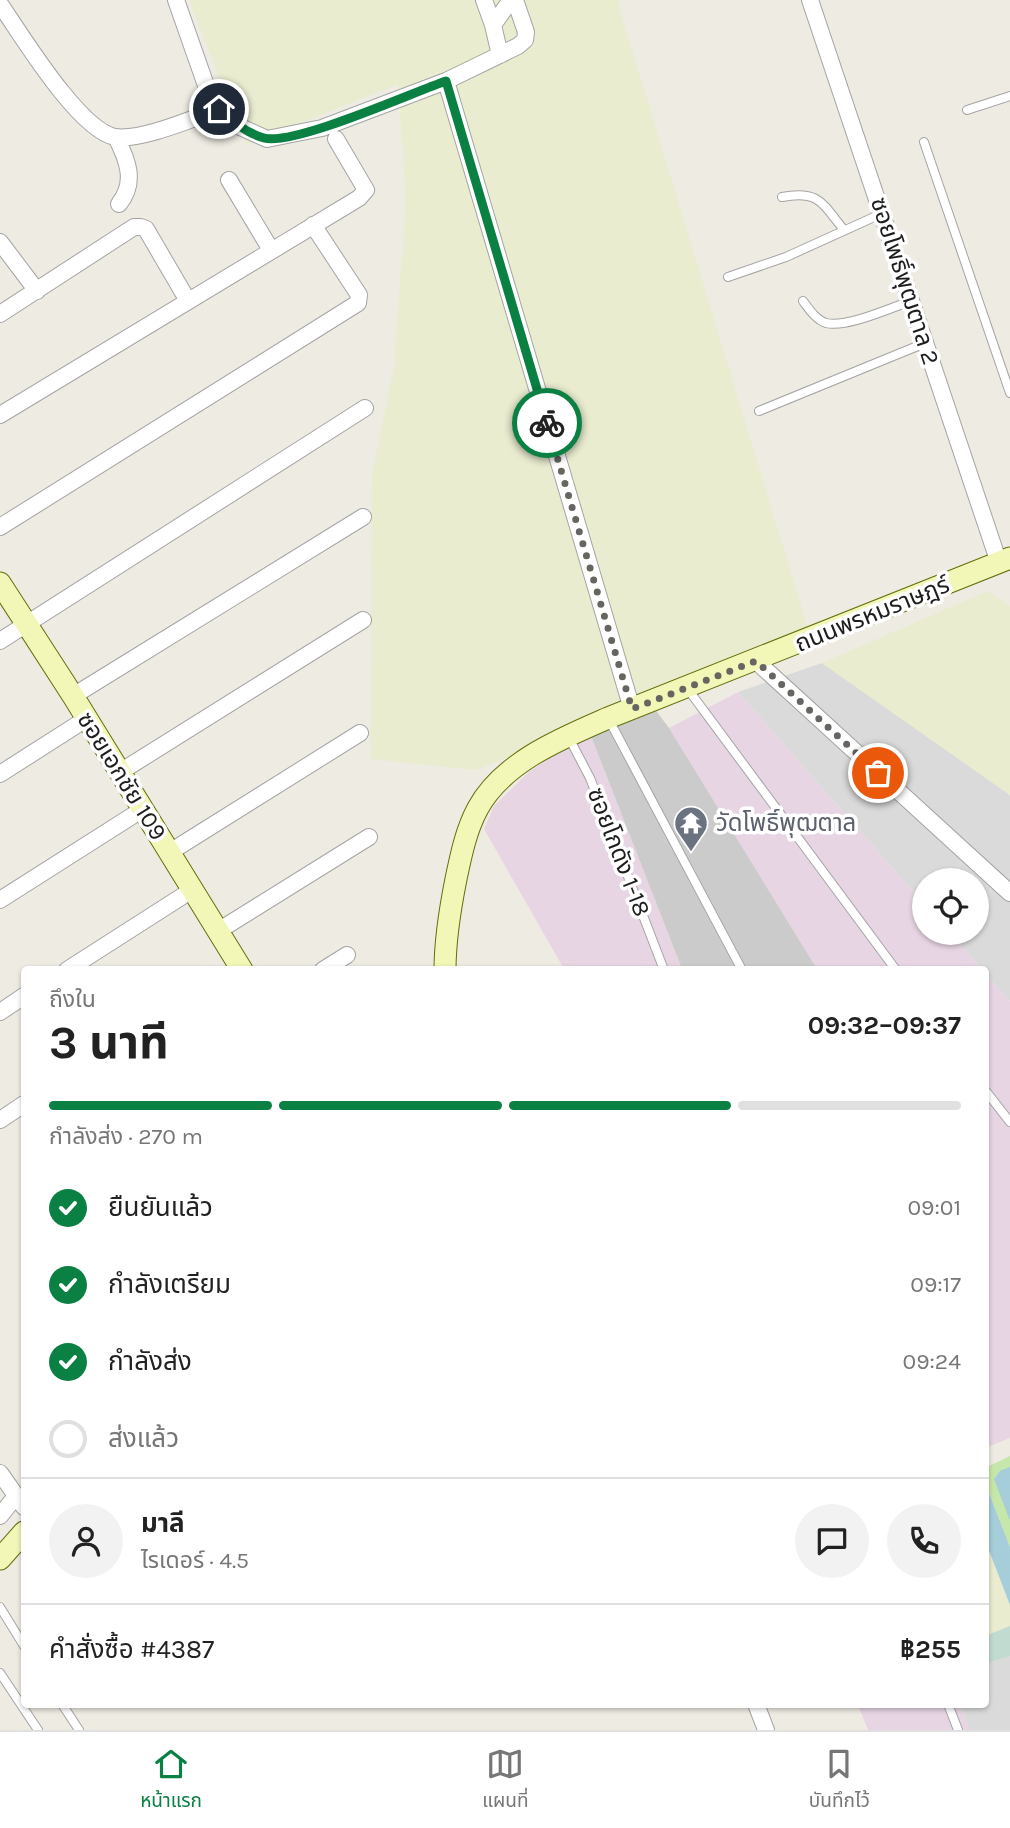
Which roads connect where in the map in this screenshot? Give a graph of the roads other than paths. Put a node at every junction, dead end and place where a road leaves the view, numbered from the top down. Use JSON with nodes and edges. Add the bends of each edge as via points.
{"nodes":[{"id":1,"x":176,"y":0,"type":"edge"},
{"id":2,"x":484,"y":0,"type":"edge"},
{"id":3,"x":513,"y":0,"type":"edge"},
{"id":4,"x":810,"y":0,"type":"edge"},
{"id":5,"x":0,"y":4,"type":"edge"},
{"id":6,"x":492,"y":25,"type":"junction"},
{"id":7,"x":500,"y":55,"type":"junction"},
{"id":8,"x":446,"y":81,"type":"junction"},
{"id":9,"x":1010,"y":96,"type":"edge"},
{"id":10,"x":219,"y":109,"type":"junction"},
{"id":11,"x":967,"y":110,"type":"dead end"},
{"id":12,"x":116,"y":137,"type":"junction"},
{"id":13,"x":336,"y":139,"type":"dead end"},
{"id":14,"x":924,"y":142,"type":"dead end"},
{"id":15,"x":229,"y":180,"type":"dead end"},
{"id":16,"x":782,"y":197,"type":"dead end"},
{"id":17,"x":119,"y":204,"type":"dead end"},
{"id":18,"x":883,"y":213,"type":"junction"},
{"id":19,"x":313,"y":225,"type":"junction"},
{"id":20,"x":844,"y":230,"type":"junction"},
{"id":21,"x":0,"y":242,"type":"edge"},
{"id":22,"x":271,"y":250,"type":"junction"},
{"id":23,"x":728,"y":278,"type":"dead end"},
{"id":24,"x":37,"y":291,"type":"junction"},
{"id":25,"x":188,"y":301,"type":"junction"},
{"id":26,"x":803,"y":301,"type":"dead end"},
{"id":27,"x":911,"y":301,"type":"junction"},
{"id":28,"x":0,"y":314,"type":"edge"},
{"id":29,"x":925,"y":343,"type":"junction"},
{"id":30,"x":1010,"y":393,"type":"edge"},
{"id":31,"x":365,"y":408,"type":"dead end"},
{"id":32,"x":759,"y":411,"type":"dead end"},
{"id":33,"x":0,"y":415,"type":"edge"},
{"id":34,"x":363,"y":517,"type":"dead end"},
{"id":35,"x":0,"y":527,"type":"edge"},
{"id":36,"x":1004,"y":561,"type":"edge"},
{"id":37,"x":0,"y":583,"type":"edge"},
{"id":38,"x":363,"y":620,"type":"dead end"},
{"id":39,"x":26,"y":624,"type":"junction"},
{"id":40,"x":0,"y":641,"type":"edge"},
{"id":41,"x":756,"y":661,"type":"junction"},
{"id":42,"x":687,"y":688,"type":"junction"},
{"id":43,"x":73,"y":696,"type":"junction"},
{"id":44,"x":632,"y":709,"type":"junction"},
{"id":45,"x":608,"y":718,"type":"junction"},
{"id":46,"x":86,"y":719,"type":"junction"},
{"id":47,"x":360,"y":733,"type":"dead end"},
{"id":48,"x":568,"y":736,"type":"junction"},
{"id":49,"x":120,"y":772,"type":"junction"},
{"id":50,"x":0,"y":774,"type":"edge"},
{"id":51,"x":143,"y":809,"type":"junction"},
{"id":52,"x":369,"y":837,"type":"dead end"},
{"id":53,"x":170,"y":852,"type":"junction"},
{"id":54,"x":192,"y":890,"type":"junction"},
{"id":55,"x":1010,"y":893,"type":"edge"},
{"id":56,"x":0,"y":900,"type":"edge"},
{"id":57,"x":218,"y":931,"type":"junction"},
{"id":58,"x":347,"y":955,"type":"dead end"},
{"id":59,"x":73,"y":966,"type":"edge"},
{"id":60,"x":238,"y":966,"type":"edge"},
{"id":61,"x":329,"y":966,"type":"edge"},
{"id":62,"x":445,"y":966,"type":"edge"},
{"id":63,"x":662,"y":966,"type":"edge"},
{"id":64,"x":740,"y":966,"type":"edge"},
{"id":65,"x":893,"y":966,"type":"edge"},
{"id":66,"x":21,"y":998,"type":"edge"},
{"id":67,"x":0,"y":1012,"type":"edge"},
{"id":68,"x":989,"y":1095,"type":"edge"},
{"id":69,"x":21,"y":1106,"type":"edge"},
{"id":70,"x":0,"y":1120,"type":"edge"},
{"id":71,"x":1010,"y":1122,"type":"edge"},
{"id":72,"x":0,"y":1473,"type":"edge"},
{"id":73,"x":20,"y":1502,"type":"edge"},
{"id":74,"x":0,"y":1516,"type":"edge"},
{"id":75,"x":21,"y":1535,"type":"edge"},
{"id":76,"x":0,"y":1559,"type":"edge"},
{"id":77,"x":0,"y":1607,"type":"edge"},
{"id":78,"x":21,"y":1641,"type":"edge"},
{"id":79,"x":0,"y":1673,"type":"edge"},
{"id":80,"x":4,"y":1686,"type":"edge"},
{"id":81,"x":65,"y":1708,"type":"edge"},
{"id":82,"x":758,"y":1708,"type":"edge"},
{"id":83,"x":950,"y":1708,"type":"edge"},
{"id":84,"x":38,"y":1730,"type":"edge"},
{"id":85,"x":79,"y":1730,"type":"edge"},
{"id":86,"x":766,"y":1730,"type":"edge"},
{"id":87,"x":958,"y":1730,"type":"edge"}],
"edges":[{"from":1,"to":10,"type":"street","via":[[209,94]]},
{"from":2,"to":6,"type":"street"},
{"from":3,"to":6,"type":"street"},
{"from":3,"to":7,"type":"street","via":[[525,40]]},
{"from":4,"to":18,"type":"street","name":"ซอยโพธิ์พุฒตาล 2"},
{"from":5,"to":12,"type":"street","via":[[79,113],[93,127]]},
{"from":6,"to":7,"type":"street"},
{"from":7,"to":8,"type":"street"},
{"from":8,"to":10,"type":"street","via":[[322,128],[267,139],[236,125]]},
{"from":8,"to":44,"type":"street"},
{"from":9,"to":11,"type":"lane"},
{"from":10,"to":12,"type":"street","via":[[152,133]]},
{"from":12,"to":17,"type":"street","via":[[126,156],[130,184]]},
{"from":13,"to":19,"type":"street","via":[[366,190]]},
{"from":14,"to":30,"type":"lane"},
{"from":15,"to":22,"type":"street"},
{"from":16,"to":20,"type":"lane","via":[[816,198]]},
{"from":18,"to":20,"type":"lane"},
{"from":18,"to":27,"type":"street","name":"ซอยโพธิ์พุฒตาล 2"},
{"from":19,"to":22,"type":"street"},
{"from":19,"to":35,"type":"street","via":[[359,295],[358,303]]},
{"from":20,"to":23,"type":"lane"},
{"from":21,"to":24,"type":"street"},
{"from":22,"to":25,"type":"street"},
{"from":24,"to":25,"type":"street","via":[[134,227],[141,227]]},
{"from":24,"to":28,"type":"street"},
{"from":25,"to":33,"type":"street"},
{"from":26,"to":27,"type":"lane","via":[[828,324]]},
{"from":27,"to":29,"type":"street","name":"ซอยโพธิ์พุฒตาล 2"},
{"from":29,"to":32,"type":"lane"},
{"from":29,"to":36,"type":"street","name":"ซอยโพธิ์พุฒตาล 2"},
{"from":31,"to":39,"type":"street"},
{"from":34,"to":43,"type":"street"},
{"from":36,"to":41,"type":"street","name":"ถนนพรหมราษฎร์"},
{"from":37,"to":39,"type":"street","name":"ซอยเอกชัย 109"},
{"from":38,"to":49,"type":"street"},
{"from":39,"to":40,"type":"street"},
{"from":39,"to":43,"type":"street","name":"ซอยเอกชัย 109"},
{"from":41,"to":42,"type":"street","name":"ถนนพรหมราษฎร์"},
{"from":41,"to":55,"type":"street"},
{"from":42,"to":44,"type":"street","name":"ถนนพรหมราษฎร์"},
{"from":42,"to":65,"type":"lane"},
{"from":43,"to":46,"type":"street","name":"ซอยเอกชัย 109"},
{"from":44,"to":45,"type":"street","name":"ถนนพรหมราษฎร์"},
{"from":45,"to":48,"type":"street","name":"ถนนพรหมราษฎร์"},
{"from":45,"to":64,"type":"lane"},
{"from":46,"to":49,"type":"street","name":"ซอยเอกชัย 109"},
{"from":46,"to":50,"type":"street"},
{"from":47,"to":53,"type":"street"},
{"from":48,"to":62,"type":"street","name":"ถนนพรหมราษฎร์","via":[[515,768],[479,806],[458,867]]},
{"from":48,"to":63,"type":"lane","name":"ซอยโกดัง 1-18","via":[[590,778]]},
{"from":49,"to":51,"type":"street","name":"ซอยเอกชัย 109"},
{"from":51,"to":53,"type":"street","name":"ซอยเอกชัย 109"},
{"from":51,"to":56,"type":"street"},
{"from":52,"to":57,"type":"street"},
{"from":53,"to":54,"type":"street","name":"ซอยเอกชัย 109"},
{"from":54,"to":57,"type":"street","name":"ซอยเอกชัย 109"},
{"from":54,"to":59,"type":"street"},
{"from":57,"to":60,"type":"street","name":"ซอยเอกชัย 109"},
{"from":58,"to":61,"type":"street"},
{"from":66,"to":67,"type":"street"},
{"from":68,"to":71,"type":"lane"},
{"from":69,"to":70,"type":"street"},
{"from":72,"to":73,"type":"street"},
{"from":73,"to":74,"type":"street"},
{"from":75,"to":76,"type":"street"},
{"from":77,"to":78,"type":"lane"},
{"from":79,"to":80,"type":"lane"},
{"from":80,"to":84,"type":"lane"},
{"from":81,"to":85,"type":"lane"},
{"from":82,"to":86,"type":"street"},
{"from":83,"to":87,"type":"lane"}]}
